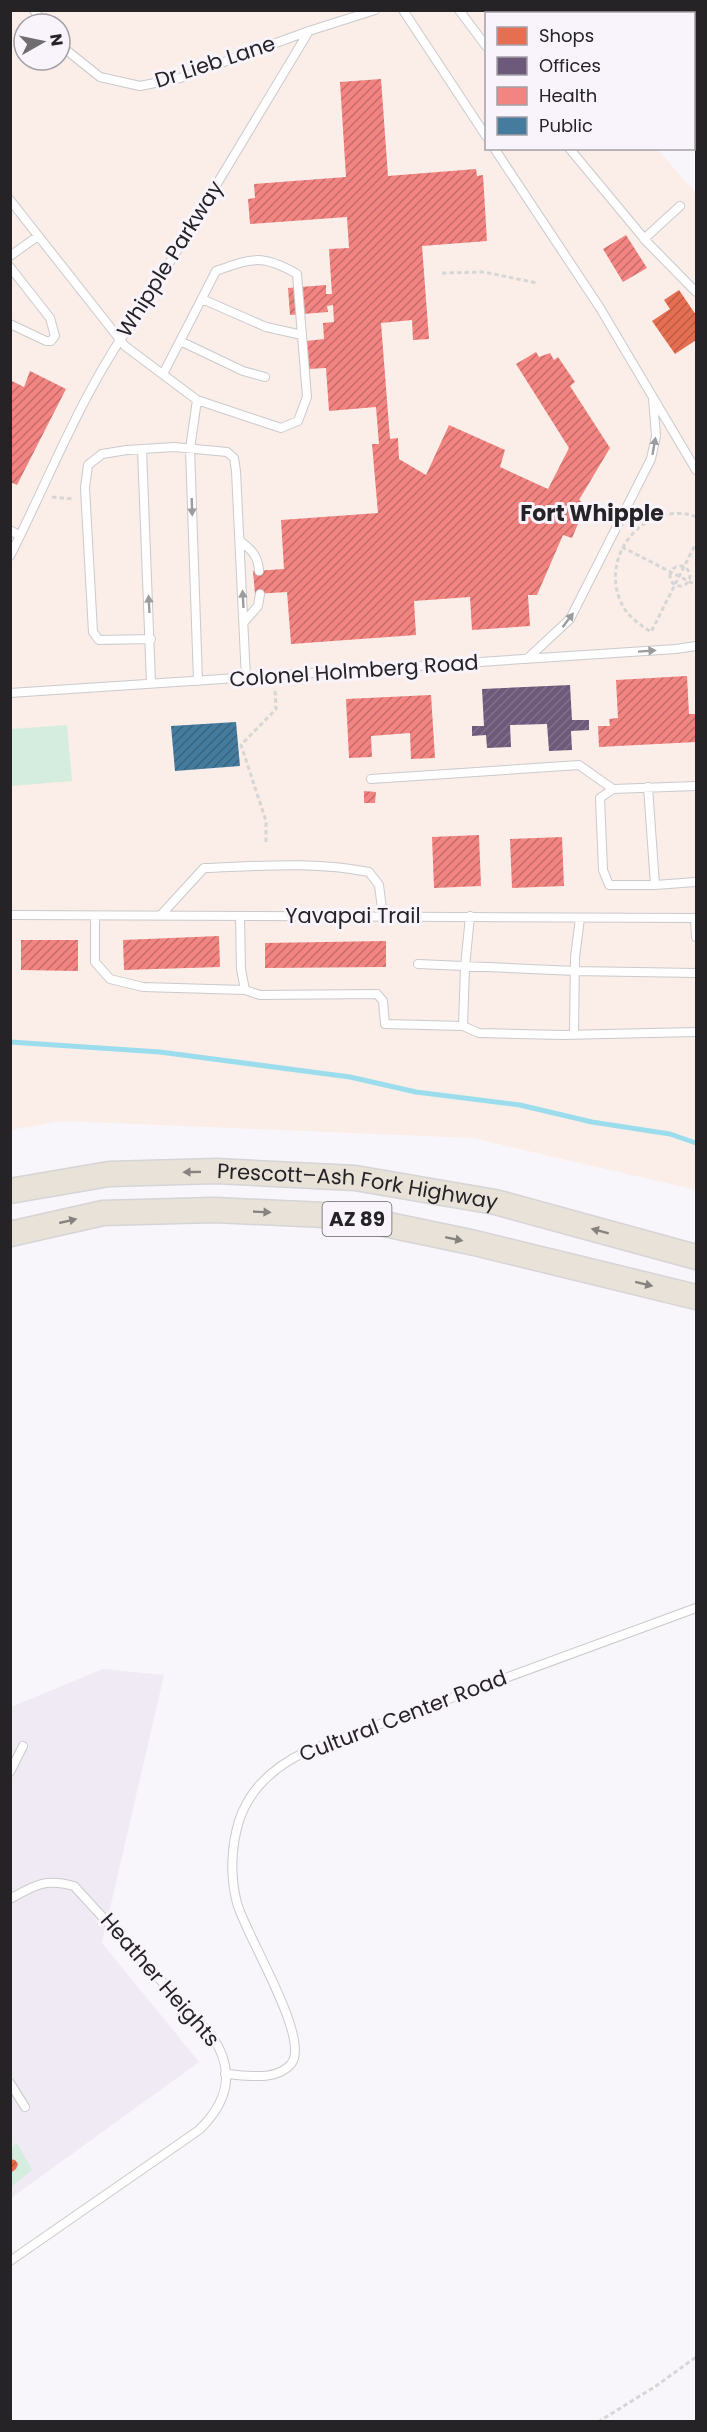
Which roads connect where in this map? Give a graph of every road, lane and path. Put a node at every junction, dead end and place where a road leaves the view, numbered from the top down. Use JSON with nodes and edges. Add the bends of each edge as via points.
{"nodes":[{"id":1,"x":375,"y":10,"type":"edge"},
{"id":2,"x":403,"y":10,"type":"edge"},
{"id":3,"x":459,"y":10,"type":"edge"},
{"id":4,"x":309,"y":31,"type":"junction"},
{"id":5,"x":485,"y":45,"type":"edge"},
{"id":6,"x":72,"y":55,"type":"edge"},
{"id":7,"x":485,"y":134,"type":"edge"},
{"id":8,"x":495,"y":150,"type":"edge"},
{"id":9,"x":571,"y":150,"type":"edge"},
{"id":10,"x":10,"y":200,"type":"edge"},
{"id":11,"x":680,"y":206,"type":"dead end"},
{"id":12,"x":38,"y":236,"type":"junction"},
{"id":13,"x":644,"y":239,"type":"junction"},
{"id":14,"x":10,"y":256,"type":"edge"},
{"id":15,"x":10,"y":267,"type":"edge"},
{"id":16,"x":442,"y":273,"type":"dead end"},
{"id":17,"x":537,"y":283,"type":"dead end"},
{"id":18,"x":696,"y":292,"type":"edge"},
{"id":19,"x":202,"y":299,"type":"junction"},
{"id":20,"x":10,"y":324,"type":"edge"},
{"id":21,"x":302,"y":335,"type":"junction"},
{"id":22,"x":119,"y":339,"type":"junction"},
{"id":23,"x":180,"y":341,"type":"junction"},
{"id":24,"x":163,"y":374,"type":"junction"},
{"id":25,"x":265,"y":377,"type":"dead end"},
{"id":26,"x":652,"y":397,"type":"junction"},
{"id":27,"x":197,"y":400,"type":"junction"},
{"id":28,"x":142,"y":449,"type":"junction"},
{"id":29,"x":189,"y":449,"type":"junction"},
{"id":30,"x":696,"y":470,"type":"edge"},
{"id":31,"x":52,"y":497,"type":"dead end"},
{"id":32,"x":74,"y":499,"type":"dead end"},
{"id":33,"x":696,"y":517,"type":"edge"},
{"id":34,"x":10,"y":531,"type":"edge"},
{"id":35,"x":20,"y":536,"type":"junction"},
{"id":36,"x":240,"y":541,"type":"junction"},
{"id":37,"x":696,"y":543,"type":"edge"},
{"id":38,"x":622,"y":547,"type":"junction"},
{"id":39,"x":10,"y":556,"type":"edge"},
{"id":40,"x":684,"y":567,"type":"junction"},
{"id":41,"x":259,"y":571,"type":"dead end"},
{"id":42,"x":670,"y":571,"type":"junction"},
{"id":43,"x":680,"y":576,"type":"junction"},
{"id":44,"x":688,"y":581,"type":"junction"},
{"id":45,"x":675,"y":585,"type":"junction"},
{"id":46,"x":696,"y":585,"type":"edge"},
{"id":47,"x":260,"y":594,"type":"dead end"},
{"id":48,"x":244,"y":622,"type":"junction"},
{"id":49,"x":151,"y":639,"type":"junction"},
{"id":50,"x":696,"y":646,"type":"edge"},
{"id":51,"x":526,"y":660,"type":"junction"},
{"id":52,"x":246,"y":679,"type":"junction"},
{"id":53,"x":198,"y":681,"type":"junction"},
{"id":54,"x":152,"y":683,"type":"junction"},
{"id":55,"x":275,"y":690,"type":"dead end"},
{"id":56,"x":10,"y":693,"type":"edge"},
{"id":57,"x":371,"y":779,"type":"dead end"},
{"id":58,"x":696,"y":786,"type":"edge"},
{"id":59,"x":648,"y":787,"type":"junction"},
{"id":60,"x":613,"y":789,"type":"junction"},
{"id":61,"x":266,"y":842,"type":"dead end"},
{"id":62,"x":696,"y":882,"type":"edge"},
{"id":63,"x":656,"y":885,"type":"junction"},
{"id":64,"x":10,"y":915,"type":"edge"},
{"id":65,"x":240,"y":915,"type":"junction"},
{"id":66,"x":160,"y":916,"type":"junction"},
{"id":67,"x":470,"y":916,"type":"junction"},
{"id":68,"x":95,"y":917,"type":"junction"},
{"id":69,"x":383,"y":917,"type":"junction"},
{"id":70,"x":580,"y":918,"type":"junction"},
{"id":71,"x":696,"y":918,"type":"edge"},
{"id":72,"x":696,"y":937,"type":"edge"},
{"id":73,"x":418,"y":964,"type":"dead end"},
{"id":74,"x":465,"y":967,"type":"junction"},
{"id":75,"x":575,"y":971,"type":"junction"},
{"id":76,"x":696,"y":973,"type":"edge"},
{"id":77,"x":245,"y":990,"type":"junction"},
{"id":78,"x":464,"y":1026,"type":"junction"},
{"id":79,"x":696,"y":1032,"type":"edge"},
{"id":80,"x":574,"y":1034,"type":"junction"},
{"id":81,"x":10,"y":1191,"type":"edge"},
{"id":82,"x":10,"y":1234,"type":"edge"},
{"id":83,"x":696,"y":1257,"type":"edge"},
{"id":84,"x":696,"y":1297,"type":"edge"},
{"id":85,"x":696,"y":1608,"type":"edge"},
{"id":86,"x":23,"y":1746,"type":"dead end"},
{"id":87,"x":10,"y":1772,"type":"edge"},
{"id":88,"x":10,"y":1899,"type":"edge"},
{"id":89,"x":225,"y":2074,"type":"junction"},
{"id":90,"x":10,"y":2083,"type":"edge"},
{"id":91,"x":26,"y":2107,"type":"dead end"},
{"id":92,"x":10,"y":2261,"type":"edge"},
{"id":93,"x":696,"y":2357,"type":"edge"},
{"id":94,"x":598,"y":2421,"type":"edge"}],
"edges":[{"from":1,"to":4,"type":"lane"},
{"from":2,"to":7,"type":"lane"},
{"from":3,"to":5,"type":"lane"},
{"from":4,"to":6,"type":"lane","name":"Dr Lieb Lane","via":[[180,78],[140,86],[100,77]]},
{"from":4,"to":22,"type":"lane","name":"Whipple Parkway","via":[[141,310]]},
{"from":8,"to":26,"type":"lane","via":[[600,308]]},
{"from":9,"to":13,"type":"lane"},
{"from":10,"to":12,"type":"lane"},
{"from":11,"to":13,"type":"lane"},
{"from":12,"to":14,"type":"lane"},
{"from":12,"to":22,"type":"lane"},
{"from":13,"to":18,"type":"lane"},
{"from":15,"to":20,"type":"lane","via":[[50,318],[55,336],[46,341]]},
{"from":16,"to":17,"type":"path","via":[[484,273]]},
{"from":19,"to":21,"type":"lane","via":[[266,327]]},
{"from":19,"to":21,"type":"lane","via":[[216,271],[248,259],[277,262],[297,274]]},
{"from":19,"to":23,"type":"lane"},
{"from":21,"to":27,"type":"lane","via":[[307,397],[298,421],[281,428]]},
{"from":22,"to":24,"type":"lane"},
{"from":22,"to":35,"type":"lane","name":"Whipple Parkway","via":[[85,397]]},
{"from":23,"to":24,"type":"lane"},
{"from":23,"to":25,"type":"lane","via":[[243,371]]},
{"from":24,"to":27,"type":"lane"},
{"from":26,"to":30,"type":"lane"},
{"from":51,"to":26,"type":"lane","one_way":true,"via":[[570,620],[651,459],[656,436]]},
{"from":27,"to":29,"type":"lane"},
{"from":28,"to":29,"type":"lane"},
{"from":49,"to":28,"type":"lane","one_way":true},
{"from":28,"to":49,"type":"lane","via":[[102,454],[88,465],[85,488],[93,632],[99,640]]},
{"from":29,"to":36,"type":"lane","via":[[227,452],[234,458]]},
{"from":29,"to":53,"type":"lane","one_way":true},
{"from":31,"to":32,"type":"path"},
{"from":33,"to":38,"type":"path","via":[[676,513],[644,522]]},
{"from":34,"to":35,"type":"lane"},
{"from":35,"to":39,"type":"lane","name":"Whipple Parkway"},
{"from":36,"to":41,"type":"lane","via":[[258,560]]},
{"from":48,"to":36,"type":"lane","one_way":true},
{"from":37,"to":40,"type":"path"},
{"from":38,"to":42,"type":"path"},
{"from":38,"to":45,"type":"path","via":[[615,579],[618,595],[637,623],[651,632]]},
{"from":40,"to":42,"type":"path","via":[[678,565]]},
{"from":40,"to":43,"type":"path"},
{"from":40,"to":44,"type":"path","via":[[690,574]]},
{"from":42,"to":43,"type":"path"},
{"from":42,"to":45,"type":"path","via":[[669,578]]},
{"from":43,"to":44,"type":"path"},
{"from":43,"to":45,"type":"path"},
{"from":44,"to":45,"type":"path"},
{"from":44,"to":46,"type":"path"},
{"from":47,"to":48,"type":"lane","via":[[258,606]]},
{"from":48,"to":52,"type":"lane"},
{"from":49,"to":54,"type":"lane"},
{"from":51,"to":50,"type":"lane","name":"Colonel Holmberg Road","one_way":true},
{"from":51,"to":52,"type":"lane","name":"Colonel Holmberg Road"},
{"from":52,"to":53,"type":"lane","name":"Colonel Holmberg Road"},
{"from":53,"to":54,"type":"lane","name":"Colonel Holmberg Road"},
{"from":54,"to":56,"type":"lane","name":"Colonel Holmberg Road"},
{"from":55,"to":61,"type":"path","via":[[276,709],[241,745],[266,821]]},
{"from":57,"to":60,"type":"lane","via":[[579,765]]},
{"from":58,"to":59,"type":"lane"},
{"from":59,"to":60,"type":"lane"},
{"from":59,"to":63,"type":"lane"},
{"from":60,"to":63,"type":"lane","via":[[600,798],[603,870],[609,885]]},
{"from":62,"to":63,"type":"lane"},
{"from":64,"to":68,"type":"lane","name":"Yavapai Trail"},
{"from":65,"to":66,"type":"lane","name":"Yavapai Trail"},
{"from":65,"to":69,"type":"lane","name":"Yavapai Trail"},
{"from":65,"to":77,"type":"lane"},
{"from":66,"to":68,"type":"lane","name":"Yavapai Trail"},
{"from":66,"to":69,"type":"lane","via":[[204,868],[275,865],[345,867],[369,872],[379,885]]},
{"from":67,"to":69,"type":"lane","name":"Yavapai Trail"},
{"from":67,"to":70,"type":"lane","name":"Yavapai Trail"},
{"from":67,"to":74,"type":"lane"},
{"from":68,"to":77,"type":"lane","via":[[95,962],[110,979],[143,987]]},
{"from":70,"to":71,"type":"lane","name":"Yavapai Trail"},
{"from":70,"to":75,"type":"lane"},
{"from":71,"to":72,"type":"lane"},
{"from":73,"to":74,"type":"lane"},
{"from":74,"to":75,"type":"lane"},
{"from":74,"to":78,"type":"lane"},
{"from":75,"to":76,"type":"lane"},
{"from":75,"to":80,"type":"lane"},
{"from":77,"to":78,"type":"lane","via":[[260,995],[377,994],[383,1001],[385,1024]]},
{"from":78,"to":80,"type":"lane","via":[[479,1033]]},
{"from":79,"to":80,"type":"lane"},
{"from":83,"to":81,"type":"main road","name":"Prescott–Ash Fork Highway","number":"AZ 89","one_way":true,"via":[[495,1202],[355,1178],[216,1171],[109,1174]]},
{"from":82,"to":84,"type":"main road","name":"Prescott–Ash Fork Highway","number":"AZ 89","one_way":true,"via":[[103,1213],[214,1210],[346,1216]]},
{"from":85,"to":89,"type":"lane","name":"Cultural Center Road","via":[[307,1751],[273,1771],[249,1797],[242,1813],[233,1848],[233,1878],[243,1920],[291,2023],[295,2054],[291,2064],[276,2074]]},
{"from":86,"to":87,"type":"lane"},
{"from":88,"to":89,"type":"lane","name":"Heather Heights","via":[[40,1883],[74,1886],[212,2036],[222,2051]]},
{"from":89,"to":92,"type":"lane","name":"Heather Heights","via":[[222,2100],[212,2118],[199,2130]]},
{"from":90,"to":91,"type":"lane"},
{"from":93,"to":94,"type":"path"}]}
